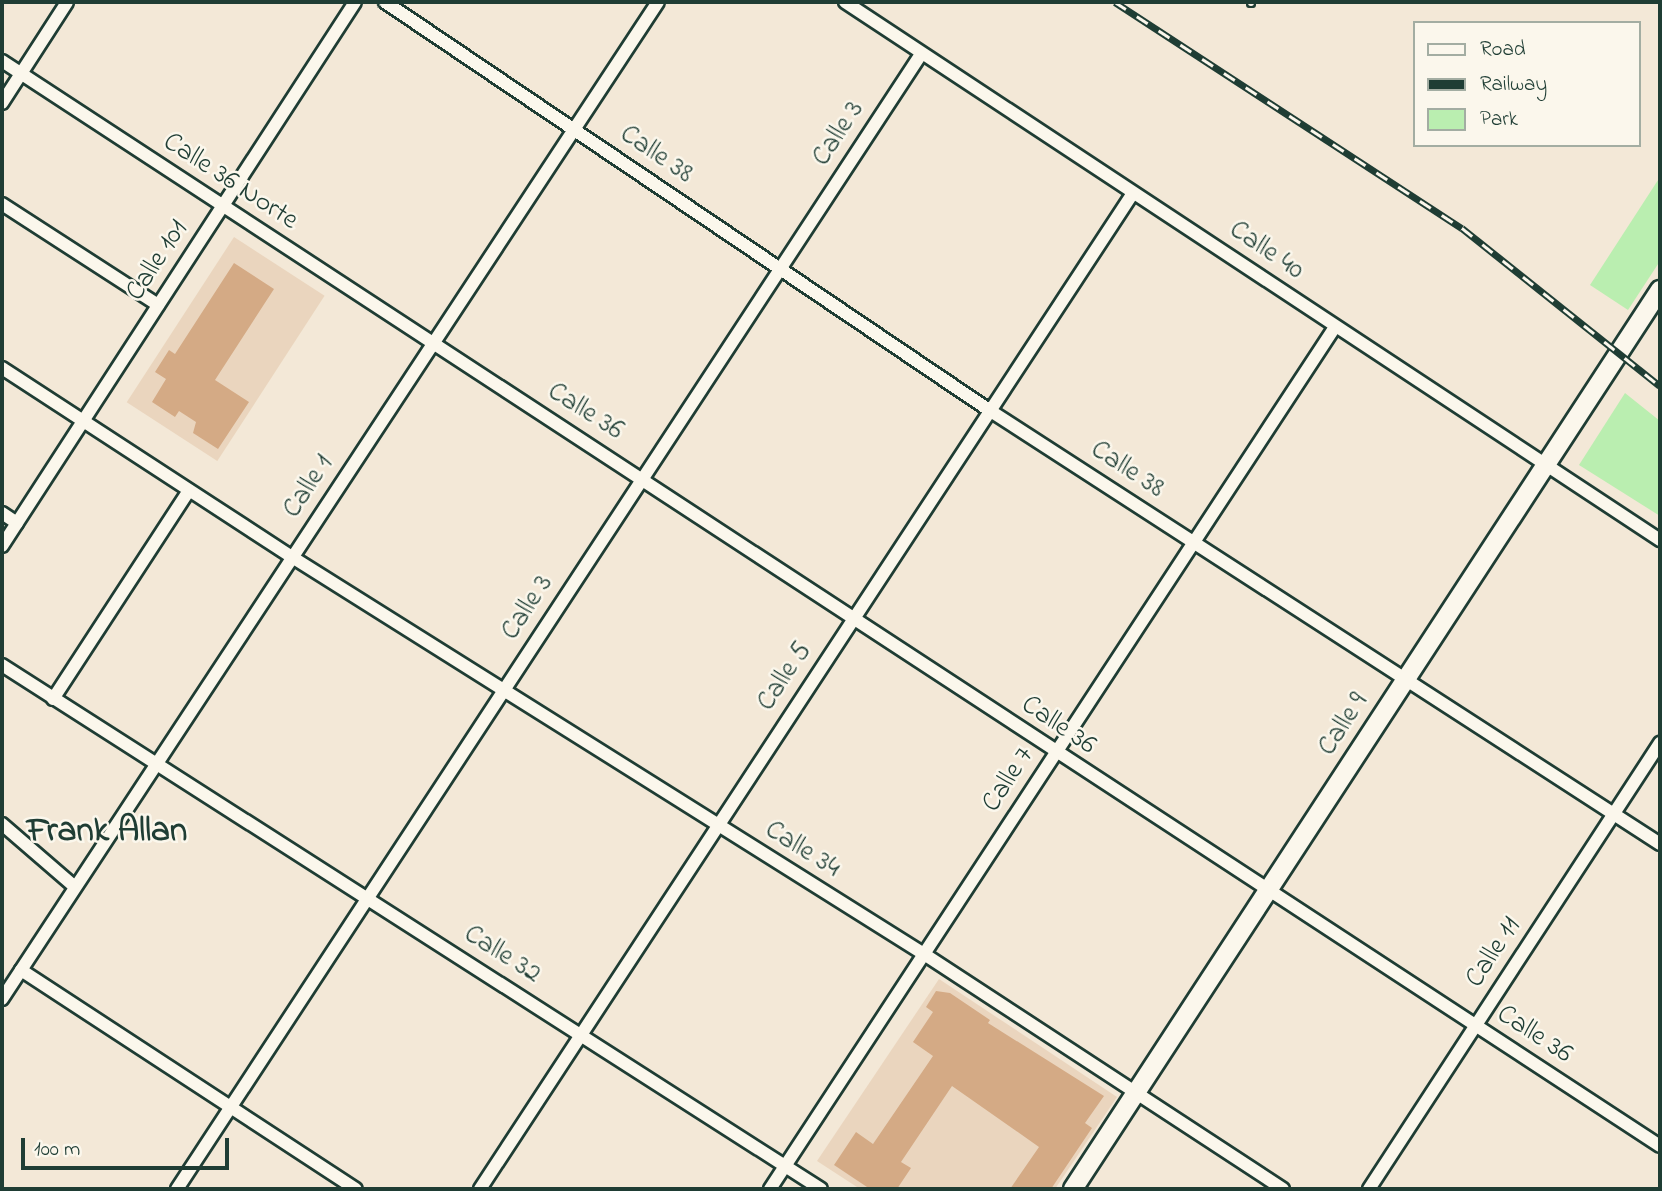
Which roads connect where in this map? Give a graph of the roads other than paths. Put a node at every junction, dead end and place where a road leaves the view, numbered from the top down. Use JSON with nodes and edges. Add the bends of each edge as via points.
{"nodes":[{"id":1,"x":67,"y":2,"type":"edge"},
{"id":2,"x":355,"y":2,"type":"edge"},
{"id":3,"x":385,"y":2,"type":"edge"},
{"id":4,"x":658,"y":2,"type":"edge"},
{"id":5,"x":845,"y":2,"type":"edge"},
{"id":6,"x":921,"y":54,"type":"junction"},
{"id":7,"x":2,"y":61,"type":"edge"},
{"id":8,"x":21,"y":74,"type":"junction"},
{"id":9,"x":2,"y":103,"type":"edge"},
{"id":10,"x":573,"y":129,"type":"junction"},
{"id":11,"x":1133,"y":193,"type":"junction"},
{"id":12,"x":2,"y":204,"type":"edge"},
{"id":13,"x":222,"y":207,"type":"junction"},
{"id":14,"x":781,"y":268,"type":"junction"},
{"id":15,"x":1660,"y":290,"type":"edge"},
{"id":16,"x":158,"y":305,"type":"junction"},
{"id":17,"x":1335,"y":327,"type":"junction"},
{"id":18,"x":431,"y":344,"type":"junction"},
{"id":19,"x":2,"y":368,"type":"edge"},
{"id":20,"x":989,"y":410,"type":"junction"},
{"id":21,"x":83,"y":421,"type":"junction"},
{"id":22,"x":1546,"y":465,"type":"junction"},
{"id":23,"x":643,"y":478,"type":"junction"},
{"id":24,"x":189,"y":490,"type":"junction"},
{"id":25,"x":2,"y":513,"type":"edge"},
{"id":26,"x":17,"y":523,"type":"junction"},
{"id":27,"x":1660,"y":540,"type":"edge"},
{"id":28,"x":1194,"y":542,"type":"junction"},
{"id":29,"x":2,"y":546,"type":"edge"},
{"id":30,"x":292,"y":557,"type":"junction"},
{"id":31,"x":852,"y":618,"type":"junction"},
{"id":32,"x":2,"y":666,"type":"edge"},
{"id":33,"x":1406,"y":678,"type":"junction"},
{"id":34,"x":505,"y":687,"type":"junction"},
{"id":35,"x":53,"y":699,"type":"junction"},
{"id":36,"x":1660,"y":743,"type":"edge"},
{"id":37,"x":1056,"y":753,"type":"junction"},
{"id":38,"x":155,"y":765,"type":"junction"},
{"id":39,"x":1614,"y":813,"type":"junction"},
{"id":40,"x":2,"y":824,"type":"edge"},
{"id":41,"x":717,"y":827,"type":"junction"},
{"id":42,"x":1660,"y":844,"type":"edge"},
{"id":43,"x":75,"y":887,"type":"junction"},
{"id":44,"x":1267,"y":892,"type":"junction"},
{"id":45,"x":369,"y":900,"type":"junction"},
{"id":46,"x":924,"y":954,"type":"junction"},
{"id":47,"x":21,"y":970,"type":"junction"},
{"id":48,"x":2,"y":999,"type":"edge"},
{"id":49,"x":1476,"y":1027,"type":"junction"},
{"id":50,"x":582,"y":1035,"type":"junction"},
{"id":51,"x":1139,"y":1093,"type":"junction"},
{"id":52,"x":232,"y":1106,"type":"junction"},
{"id":53,"x":1660,"y":1146,"type":"edge"},
{"id":54,"x":786,"y":1166,"type":"junction"},
{"id":55,"x":177,"y":1189,"type":"edge"},
{"id":56,"x":356,"y":1189,"type":"edge"},
{"id":57,"x":480,"y":1189,"type":"edge"},
{"id":58,"x":770,"y":1189,"type":"edge"},
{"id":59,"x":821,"y":1189,"type":"edge"},
{"id":60,"x":1073,"y":1189,"type":"edge"},
{"id":61,"x":1283,"y":1189,"type":"edge"},
{"id":62,"x":1369,"y":1189,"type":"edge"}],
"edges":[{"from":1,"to":8,"type":"street"},
{"from":2,"to":13,"type":"street","name":"Calle 101"},
{"from":3,"to":10,"type":"street","name":"Calle 38"},
{"from":4,"to":10,"type":"street","name":"Calle 1"},
{"from":5,"to":6,"type":"street","name":"Calle 40"},
{"from":6,"to":11,"type":"street","name":"Calle 40"},
{"from":6,"to":14,"type":"street","name":"Calle 3"},
{"from":7,"to":8,"type":"street","name":"Calle 36 Norte"},
{"from":8,"to":9,"type":"street"},
{"from":8,"to":13,"type":"street","name":"Calle 36 Norte"},
{"from":10,"to":14,"type":"street","name":"Calle 38"},
{"from":10,"to":18,"type":"street","name":"Calle 1"},
{"from":11,"to":17,"type":"street","name":"Calle 40"},
{"from":11,"to":20,"type":"street","name":"Calle 5"},
{"from":12,"to":16,"type":"street"},
{"from":13,"to":16,"type":"street","name":"Calle 101"},
{"from":13,"to":18,"type":"street","name":"Calle 36 Norte"},
{"from":14,"to":20,"type":"street","name":"Calle 38"},
{"from":14,"to":23,"type":"street","name":"Calle 3"},
{"from":15,"to":22,"type":"main road","name":"Calle 9"},
{"from":16,"to":21,"type":"street","name":"Calle 101"},
{"from":17,"to":22,"type":"street","name":"Calle 40"},
{"from":17,"to":28,"type":"street","name":"Calle 7"},
{"from":18,"to":23,"type":"street","name":"Calle 36"},
{"from":18,"to":30,"type":"street","name":"Calle 1"},
{"from":19,"to":21,"type":"street","name":"Calle 34"},
{"from":20,"to":28,"type":"street","name":"Calle 38"},
{"from":20,"to":31,"type":"street","name":"Calle 5"},
{"from":21,"to":24,"type":"street","name":"Calle 34"},
{"from":21,"to":26,"type":"street","name":"Calle 101"},
{"from":22,"to":27,"type":"street","name":"Calle 40"},
{"from":22,"to":33,"type":"main road","name":"Calle 9"},
{"from":23,"to":31,"type":"street","name":"Calle 36"},
{"from":23,"to":34,"type":"street","name":"Calle 3"},
{"from":24,"to":30,"type":"street","name":"Calle 34"},
{"from":24,"to":35,"type":"street"},
{"from":25,"to":26,"type":"street"},
{"from":26,"to":29,"type":"street","name":"Calle 101"},
{"from":28,"to":33,"type":"street","name":"Calle 38"},
{"from":28,"to":37,"type":"street","name":"Calle 7"},
{"from":30,"to":34,"type":"street","name":"Calle 34"},
{"from":30,"to":38,"type":"street","name":"Calle 1"},
{"from":31,"to":37,"type":"street","name":"Calle 36"},
{"from":31,"to":41,"type":"street","name":"Calle 5"},
{"from":32,"to":35,"type":"street","name":"Calle 32"},
{"from":33,"to":39,"type":"street","name":"Calle 38"},
{"from":33,"to":44,"type":"main road","name":"Calle 9"},
{"from":34,"to":41,"type":"street","name":"Calle 34"},
{"from":34,"to":45,"type":"street","name":"Calle 3"},
{"from":35,"to":38,"type":"street","name":"Calle 32"},
{"from":36,"to":39,"type":"street","name":"Calle 11"},
{"from":37,"to":44,"type":"street","name":"Calle 36"},
{"from":37,"to":46,"type":"street","name":"Calle 7"},
{"from":38,"to":43,"type":"street","name":"Calle 1"},
{"from":38,"to":45,"type":"street","name":"Calle 32"},
{"from":39,"to":42,"type":"street","name":"Calle 38"},
{"from":39,"to":49,"type":"street","name":"Calle 11"},
{"from":40,"to":43,"type":"street"},
{"from":41,"to":46,"type":"street","name":"Calle 34"},
{"from":41,"to":50,"type":"street","name":"Calle 5"},
{"from":43,"to":47,"type":"street","name":"Calle 1"},
{"from":44,"to":49,"type":"street","name":"Calle 36"},
{"from":44,"to":51,"type":"main road","name":"Calle 9"},
{"from":45,"to":50,"type":"street","name":"Calle 32"},
{"from":45,"to":52,"type":"street","name":"Calle 3"},
{"from":46,"to":51,"type":"street","name":"Calle 34"},
{"from":46,"to":54,"type":"street","name":"Calle 7"},
{"from":47,"to":48,"type":"street","name":"Calle 1"},
{"from":47,"to":52,"type":"street"},
{"from":49,"to":53,"type":"street","name":"Calle 36"},
{"from":49,"to":62,"type":"street","name":"Calle 11"},
{"from":50,"to":54,"type":"street","name":"Calle 32"},
{"from":50,"to":57,"type":"street","name":"Calle 5"},
{"from":51,"to":60,"type":"main road","name":"Calle 9"},
{"from":51,"to":61,"type":"street","name":"Calle 34"},
{"from":52,"to":55,"type":"street","name":"Calle 3"},
{"from":52,"to":56,"type":"street"},
{"from":54,"to":58,"type":"street","name":"Calle 7"},
{"from":54,"to":59,"type":"street","name":"Calle 32"}]}
